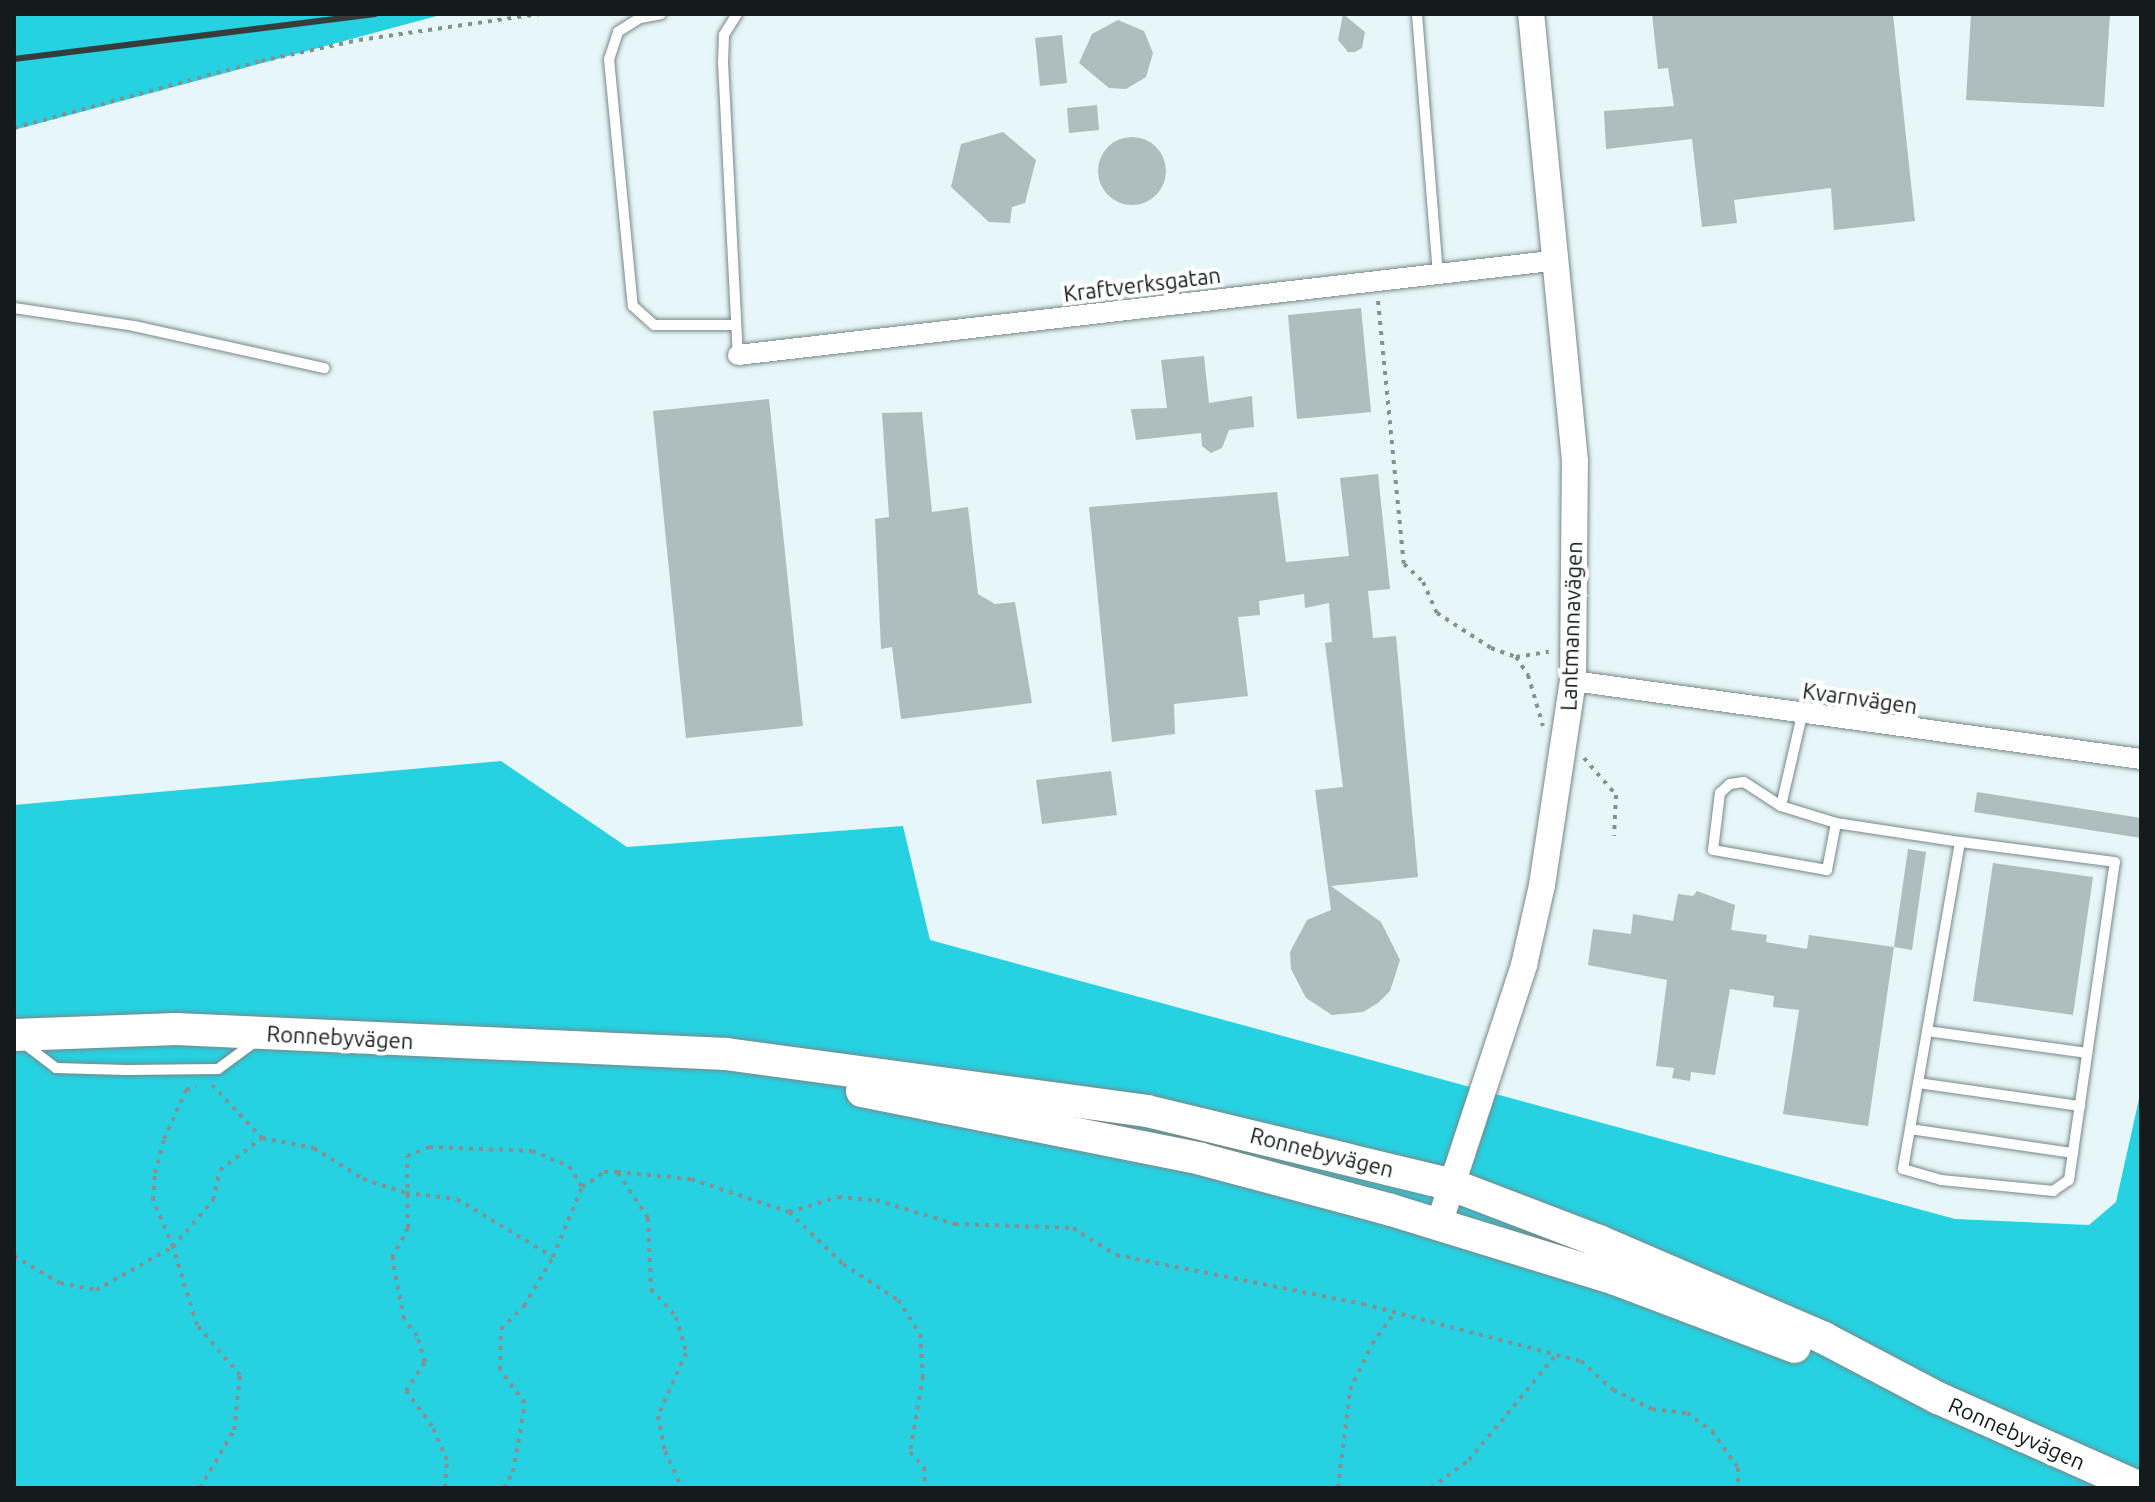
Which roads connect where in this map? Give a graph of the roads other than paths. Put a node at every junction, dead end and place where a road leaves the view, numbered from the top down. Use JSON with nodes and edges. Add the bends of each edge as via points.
{"nodes":[{"id":1,"x":661,"y":14,"type":"edge"},
{"id":2,"x":737,"y":14,"type":"edge"},
{"id":3,"x":1417,"y":14,"type":"edge"},
{"id":4,"x":1531,"y":14,"type":"edge"},
{"id":5,"x":1551,"y":261,"type":"junction"},
{"id":6,"x":1438,"y":274,"type":"junction"},
{"id":7,"x":14,"y":308,"type":"edge"},
{"id":8,"x":736,"y":325,"type":"junction"},
{"id":9,"x":738,"y":355,"type":"joint"},
{"id":10,"x":324,"y":368,"type":"dead end"},
{"id":11,"x":1573,"y":668,"type":"junction"},
{"id":12,"x":1802,"y":715,"type":"junction"},
{"id":13,"x":2141,"y":759,"type":"edge"},
{"id":14,"x":1781,"y":806,"type":"junction"},
{"id":15,"x":1836,"y":823,"type":"junction"},
{"id":16,"x":1960,"y":842,"type":"junction"},
{"id":17,"x":1927,"y":1031,"type":"junction"},
{"id":18,"x":14,"y":1035,"type":"edge"},
{"id":19,"x":2087,"y":1053,"type":"junction"},
{"id":20,"x":666,"y":1055,"type":"junction"},
{"id":21,"x":1918,"y":1083,"type":"junction"},
{"id":22,"x":2080,"y":1106,"type":"junction"},
{"id":23,"x":1910,"y":1129,"type":"junction"},
{"id":24,"x":2073,"y":1153,"type":"junction"},
{"id":25,"x":1452,"y":1185,"type":"junction"},
{"id":26,"x":1439,"y":1224,"type":"junction"},
{"id":27,"x":1938,"y":1398,"type":"junction"},
{"id":28,"x":2140,"y":1488,"type":"edge"}],
"edges":[{"from":1,"to":8,"type":"lane","via":[[640,18],[618,32],[609,59],[633,306],[654,325]]},
{"from":2,"to":8,"type":"lane","via":[[724,35],[723,62]]},
{"from":3,"to":6,"type":"lane"},
{"from":4,"to":5,"type":"street","name":"Lantmannavägen"},
{"from":5,"to":6,"type":"street","name":"Kraftverksgatan"},
{"from":5,"to":11,"type":"street","name":"Lantmannavägen","via":[[1575,461]]},
{"from":6,"to":9,"type":"street","name":"Kraftverksgatan"},
{"from":7,"to":10,"type":"lane","via":[[134,326]]},
{"from":8,"to":9,"type":"lane"},
{"from":11,"to":12,"type":"street","name":"Kvarnvägen"},
{"from":11,"to":25,"type":"street","name":"Lantmannavägen","via":[[1524,965]]},
{"from":12,"to":13,"type":"street","name":"Kvarnvägen"},
{"from":12,"to":14,"type":"lane"},
{"from":14,"to":15,"type":"lane"},
{"from":14,"to":15,"type":"lane","via":[[1744,782],[1730,784],[1720,793],[1713,850],[1827,870]]},
{"from":15,"to":16,"type":"lane"},
{"from":16,"to":17,"type":"lane"},
{"from":16,"to":19,"type":"lane","via":[[2115,862]]},
{"from":17,"to":19,"type":"lane"},
{"from":17,"to":21,"type":"lane"},
{"from":18,"to":20,"type":"main road","name":"Ronnebyvägen","via":[[176,1029]]},
{"from":19,"to":22,"type":"lane"},
{"from":20,"to":25,"type":"main road","name":"Ronnebyvägen","via":[[726,1054],[812,1063],[1147,1111]]},
{"from":20,"to":26,"type":"main road","name":"Ronnebyvägen","via":[[722,1070],[1023,1120],[1201,1159]]},
{"from":21,"to":22,"type":"lane"},
{"from":21,"to":23,"type":"lane"},
{"from":22,"to":24,"type":"lane"},
{"from":23,"to":24,"type":"lane"},
{"from":23,"to":24,"type":"lane","via":[[1903,1169],[1941,1180],[2053,1191],[2069,1180]]},
{"from":25,"to":26,"type":"street","name":"Lantmannavägen"},
{"from":25,"to":27,"type":"main road","name":"Ronnebyvägen","via":[[1684,1276],[1824,1338]]},
{"from":26,"to":27,"type":"main road","name":"Ronnebyvägen","via":[[1615,1279]]},
{"from":27,"to":28,"type":"main road","name":"Ronnebyvägen"}]}
